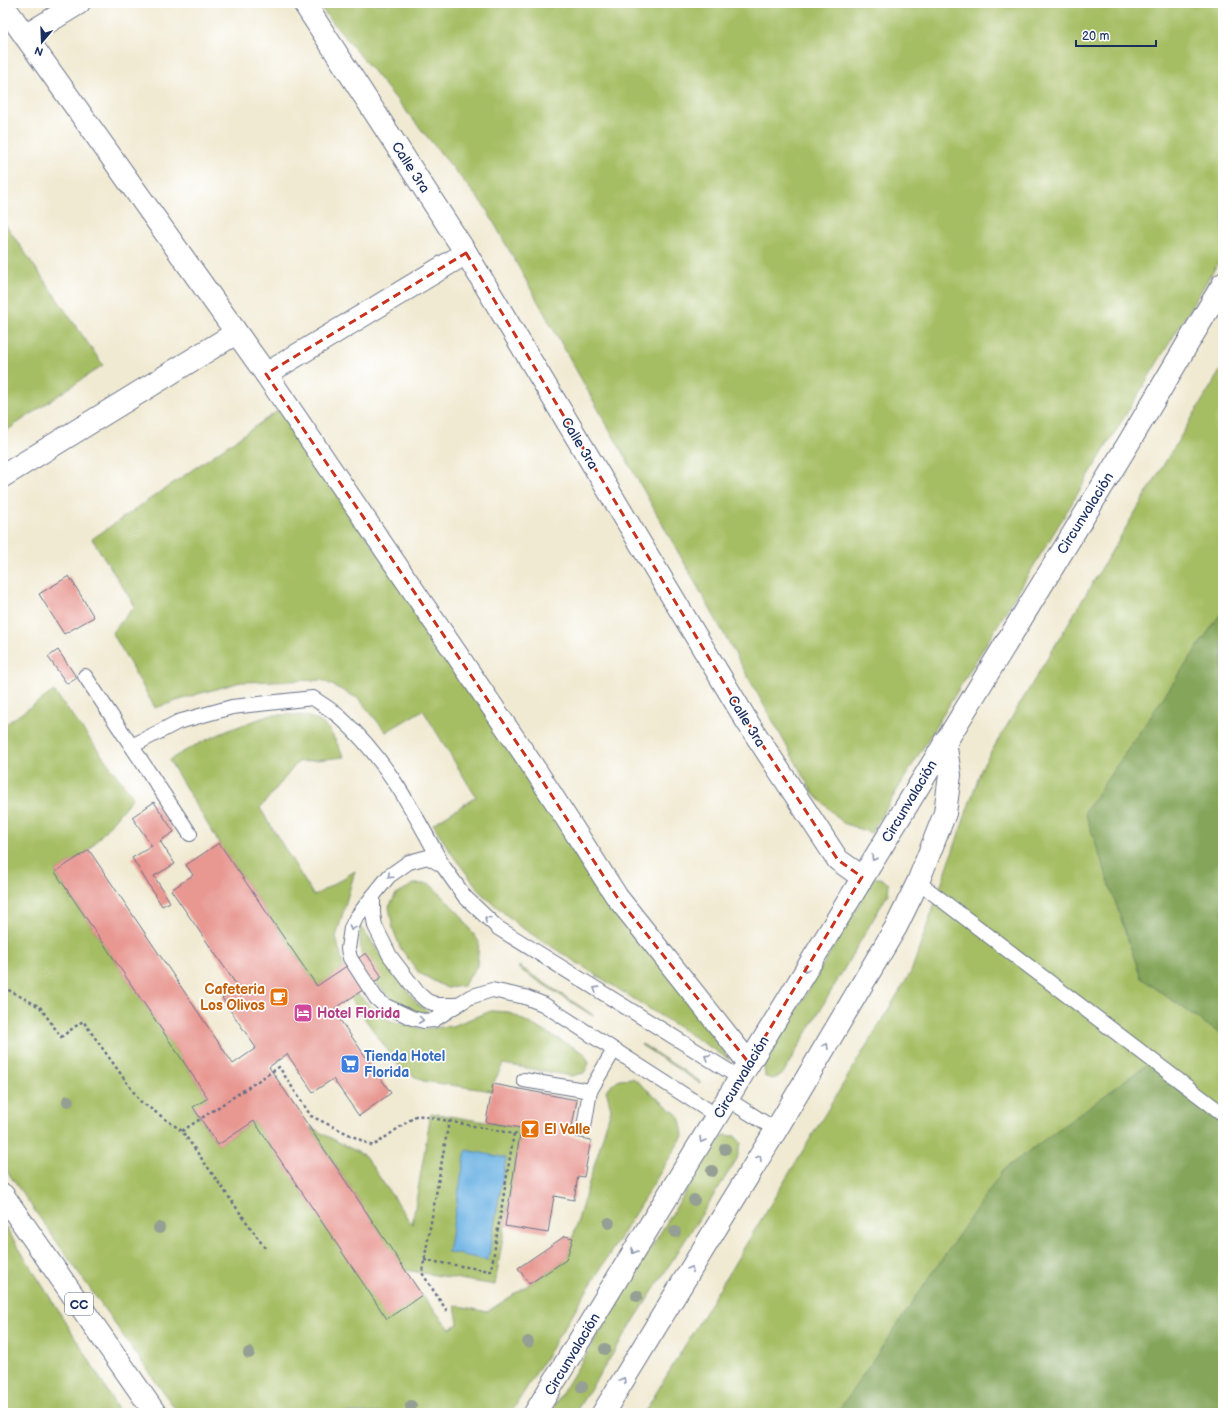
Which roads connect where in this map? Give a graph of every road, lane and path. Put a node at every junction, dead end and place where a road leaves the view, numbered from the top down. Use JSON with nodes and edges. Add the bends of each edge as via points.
{"nodes":[{"id":1,"x":79,"y":3,"type":"edge"},
{"id":2,"x":304,"y":3,"type":"edge"},
{"id":3,"x":3,"y":5,"type":"edge"},
{"id":4,"x":25,"y":36,"type":"junction"},
{"id":5,"x":466,"y":253,"type":"junction"},
{"id":6,"x":1223,"y":284,"type":"edge"},
{"id":7,"x":236,"y":333,"type":"junction"},
{"id":8,"x":266,"y":374,"type":"junction"},
{"id":9,"x":3,"y":476,"type":"edge"},
{"id":10,"x":85,"y":676,"type":"dead end"},
{"id":11,"x":945,"y":741,"type":"junction"},
{"id":12,"x":132,"y":746,"type":"junction"},
{"id":13,"x":190,"y":834,"type":"dead end"},
{"id":14,"x":443,"y":866,"type":"junction"},
{"id":15,"x":862,"y":877,"type":"junction"},
{"id":16,"x":918,"y":882,"type":"junction"},
{"id":17,"x":374,"y":896,"type":"junction"},
{"id":18,"x":3,"y":987,"type":"edge"},
{"id":19,"x":457,"y":1005,"type":"junction"},
{"id":20,"x":614,"y":1050,"type":"junction"},
{"id":21,"x":745,"y":1070,"type":"junction"},
{"id":22,"x":524,"y":1080,"type":"dead end"},
{"id":23,"x":590,"y":1091,"type":"junction"},
{"id":24,"x":722,"y":1107,"type":"junction"},
{"id":25,"x":1223,"y":1114,"type":"edge"},
{"id":26,"x":449,"y":1122,"type":"junction"},
{"id":27,"x":584,"y":1127,"type":"dead end"},
{"id":28,"x":776,"y":1130,"type":"junction"},
{"id":29,"x":182,"y":1131,"type":"junction"},
{"id":30,"x":514,"y":1134,"type":"junction"},
{"id":31,"x":520,"y":1135,"type":"dead end"},
{"id":32,"x":3,"y":1195,"type":"edge"},
{"id":33,"x":265,"y":1248,"type":"dead end"},
{"id":34,"x":424,"y":1260,"type":"junction"},
{"id":35,"x":447,"y":1311,"type":"dead end"},
{"id":36,"x":155,"y":1413,"type":"edge"},
{"id":37,"x":536,"y":1413,"type":"edge"},
{"id":38,"x":603,"y":1413,"type":"edge"}],
"edges":[{"from":1,"to":4,"type":"main road"},
{"from":2,"to":5,"type":"main road","name":"Calle 3ra"},
{"from":3,"to":4,"type":"main road"},
{"from":4,"to":7,"type":"main road"},
{"from":5,"to":8,"type":"main road"},
{"from":5,"to":15,"type":"main road","name":"Calle 3ra","via":[[748,723],[838,860]]},
{"from":6,"to":11,"type":"main road","name":"Circunvalación"},
{"from":7,"to":8,"type":"main road"},
{"from":7,"to":9,"type":"main road"},
{"from":8,"to":21,"type":"main road","via":[[536,771],[617,897]]},
{"from":10,"to":12,"type":"lane"},
{"from":11,"to":15,"type":"main road","name":"Circunvalación","one_way":true},
{"from":11,"to":16,"type":"main road","name":"Circunvalación","via":[[950,775],[945,813]]},
{"from":12,"to":13,"type":"lane"},
{"from":12,"to":14,"type":"lane","via":[[178,722],[232,707],[313,698],[342,719],[380,760],[412,809]]},
{"from":14,"to":17,"type":"lane","one_way":true,"via":[[428,858],[409,862],[389,876]]},
{"from":21,"to":14,"type":"lane","one_way":true,"via":[[498,928],[465,897]]},
{"from":15,"to":21,"type":"main road","name":"Circunvalación","one_way":true},
{"from":16,"to":25,"type":"lane"},
{"from":28,"to":16,"type":"main road","name":"Circunvalación","one_way":true,"via":[[896,927]]},
{"from":17,"to":19,"type":"lane","via":[[375,926],[390,956],[418,993],[427,1001],[438,1005]]},
{"from":17,"to":19,"type":"lane","one_way":true,"via":[[350,928],[348,949],[350,958],[376,998],[384,1005],[424,1021],[434,1020]]},
{"from":18,"to":29,"type":"path","via":[[40,1008],[61,1037],[83,1021],[140,1101]]},
{"from":19,"to":20,"type":"lane","via":[[470,997],[492,990],[525,997],[543,1004]]},
{"from":20,"to":23,"type":"lane"},
{"from":20,"to":24,"type":"lane"},
{"from":21,"to":24,"type":"main road","name":"Circunvalación"},
{"from":22,"to":23,"type":"lane"},
{"from":23,"to":27,"type":"lane"},
{"from":24,"to":28,"type":"lane"},
{"from":24,"to":37,"type":"main road","name":"Circunvalación","one_way":true},
{"from":26,"to":29,"type":"path","via":[[417,1115],[373,1146],[311,1116],[279,1067]]},
{"from":26,"to":30,"type":"path"},
{"from":26,"to":34,"type":"path"},
{"from":38,"to":28,"type":"main road","name":"Circunvalación","one_way":true},
{"from":29,"to":33,"type":"path"},
{"from":30,"to":31,"type":"path"},
{"from":30,"to":34,"type":"path","via":[[491,1271]]},
{"from":32,"to":36,"type":"main road","number":"CC"},
{"from":34,"to":35,"type":"path","via":[[422,1273]]}]}
